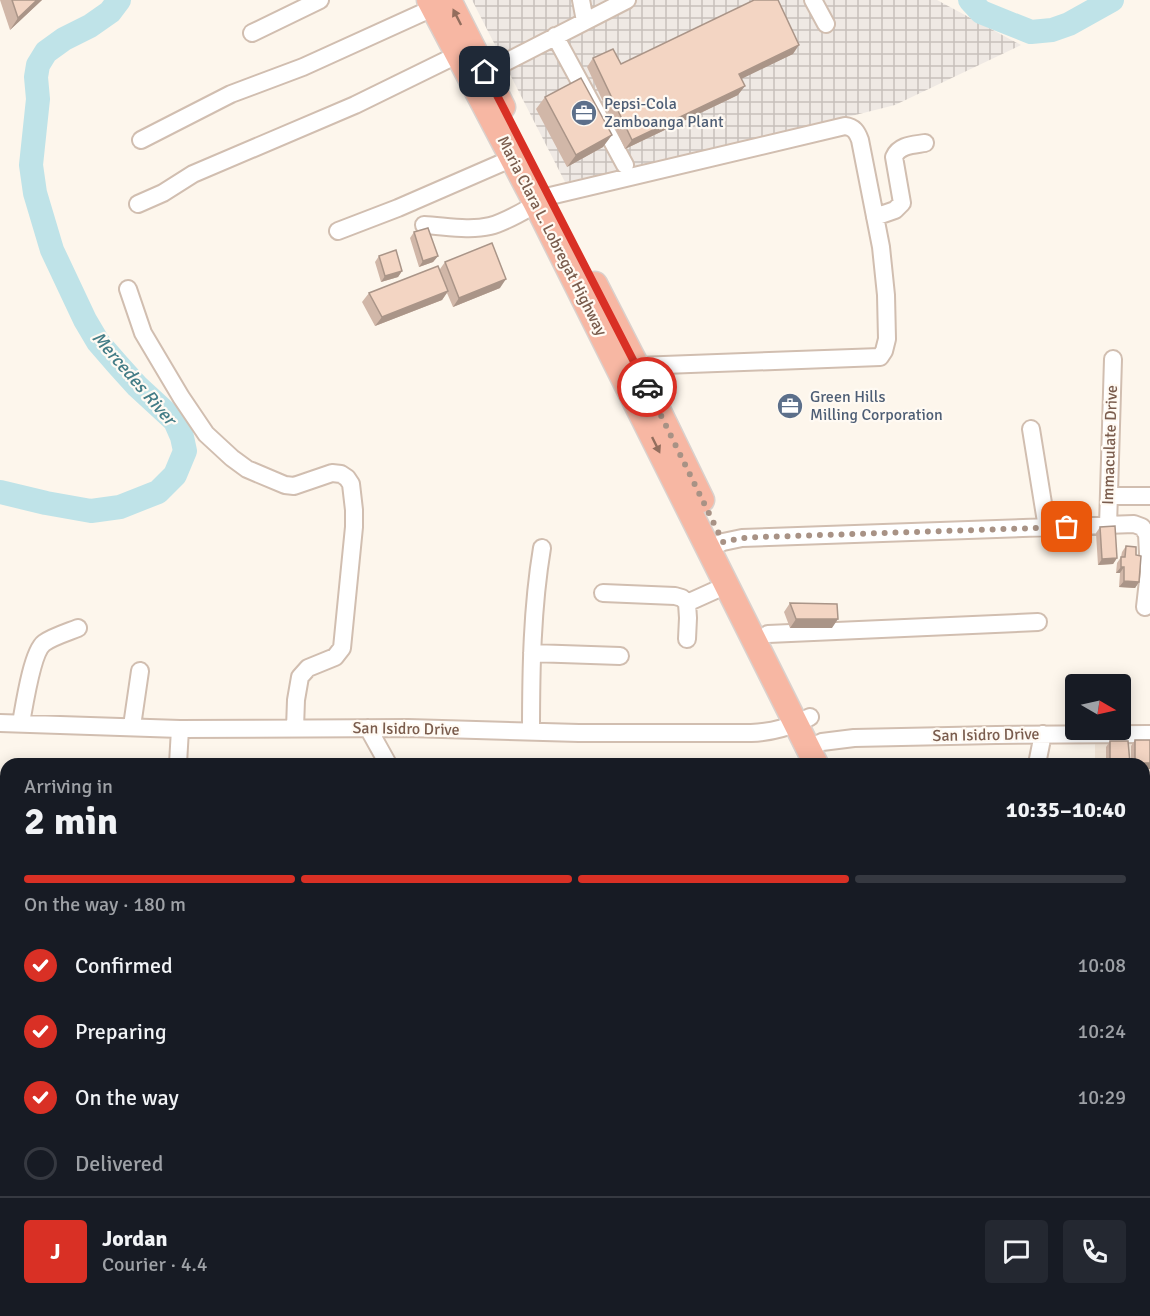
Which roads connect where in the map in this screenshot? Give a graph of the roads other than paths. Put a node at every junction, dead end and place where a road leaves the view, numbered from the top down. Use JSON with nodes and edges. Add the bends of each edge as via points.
{"nodes":[{"id":1,"x":320,"y":0,"type":"edge"},
{"id":2,"x":581,"y":0,"type":"edge"},
{"id":3,"x":627,"y":0,"type":"edge"},
{"id":4,"x":813,"y":0,"type":"edge"},
{"id":5,"x":437,"y":3,"type":"edge"},
{"id":6,"x":585,"y":21,"type":"junction"},
{"id":7,"x":826,"y":24,"type":"dead end"},
{"id":8,"x":252,"y":33,"type":"dead end"},
{"id":9,"x":555,"y":36,"type":"junction"},
{"id":10,"x":457,"y":55,"type":"junction"},
{"id":11,"x":478,"y":76,"type":"junction"},
{"id":12,"x":141,"y":140,"type":"dead end"},
{"id":13,"x":925,"y":142,"type":"dead end"},
{"id":14,"x":513,"y":158,"type":"junction"},
{"id":15,"x":624,"y":165,"type":"dead end"},
{"id":16,"x":543,"y":200,"type":"junction"},
{"id":17,"x":138,"y":204,"type":"dead end"},
{"id":18,"x":875,"y":217,"type":"junction"},
{"id":19,"x":424,"y":225,"type":"dead end"},
{"id":20,"x":338,"y":231,"type":"dead end"},
{"id":21,"x":128,"y":289,"type":"dead end"},
{"id":22,"x":1113,"y":359,"type":"dead end"},
{"id":23,"x":629,"y":370,"type":"junction"},
{"id":24,"x":1031,"y":429,"type":"dead end"},
{"id":25,"x":1109,"y":496,"type":"junction"},
{"id":26,"x":1150,"y":496,"type":"edge"},
{"id":27,"x":1108,"y":526,"type":"junction"},
{"id":28,"x":1047,"y":528,"type":"junction"},
{"id":29,"x":716,"y":546,"type":"junction"},
{"id":30,"x":542,"y":548,"type":"dead end"},
{"id":31,"x":1149,"y":572,"type":"edge"},
{"id":32,"x":727,"y":585,"type":"junction"},
{"id":33,"x":603,"y":593,"type":"dead end"},
{"id":34,"x":687,"y":603,"type":"junction"},
{"id":35,"x":1145,"y":607,"type":"dead end"},
{"id":36,"x":1038,"y":622,"type":"dead end"},
{"id":37,"x":78,"y":628,"type":"dead end"},
{"id":38,"x":768,"y":634,"type":"junction"},
{"id":39,"x":687,"y":639,"type":"dead end"},
{"id":40,"x":532,"y":653,"type":"junction"},
{"id":41,"x":620,"y":656,"type":"dead end"},
{"id":42,"x":140,"y":671,"type":"dead end"},
{"id":43,"x":803,"y":720,"type":"junction"},
{"id":44,"x":0,"y":723,"type":"edge"},
{"id":45,"x":21,"y":723,"type":"junction"},
{"id":46,"x":132,"y":726,"type":"junction"},
{"id":47,"x":295,"y":728,"type":"junction"},
{"id":48,"x":368,"y":728,"type":"junction"},
{"id":49,"x":180,"y":729,"type":"junction"},
{"id":50,"x":531,"y":732,"type":"junction"},
{"id":51,"x":1150,"y":734,"type":"edge"},
{"id":52,"x":1043,"y":735,"type":"junction"},
{"id":53,"x":816,"y":751,"type":"edge"},
{"id":54,"x":178,"y":758,"type":"edge"},
{"id":55,"x":385,"y":758,"type":"edge"},
{"id":56,"x":1038,"y":758,"type":"edge"}],
"edges":[{"from":1,"to":8,"type":"street"},
{"from":2,"to":6,"type":"street"},
{"from":3,"to":6,"type":"street"},
{"from":4,"to":7,"type":"street"},
{"from":5,"to":10,"type":"highway","name":"Maria Clara L. Lobregat Highway"},
{"from":11,"to":5,"type":"highway","name":"Maria Clara L. Lobregat Highway","one_way":true},
{"from":5,"to":12,"type":"street","via":[[303,67],[231,94]]},
{"from":6,"to":9,"type":"street"},
{"from":9,"to":11,"type":"street"},
{"from":9,"to":15,"type":"street"},
{"from":10,"to":11,"type":"highway","name":"Maria Clara L. Lobregat Highway"},
{"from":10,"to":17,"type":"street","via":[[355,105],[193,174]]},
{"from":11,"to":14,"type":"highway","name":"Maria Clara L. Lobregat Highway"},
{"from":11,"to":16,"type":"highway","name":"Maria Clara L. Lobregat Highway"},
{"from":13,"to":18,"type":"street","via":[[896,152],[902,203]]},
{"from":14,"to":16,"type":"highway","name":"Maria Clara L. Lobregat Highway"},
{"from":14,"to":20,"type":"street"},
{"from":16,"to":18,"type":"street","via":[[851,126],[860,140]]},
{"from":16,"to":19,"type":"street","via":[[490,226]]},
{"from":16,"to":23,"type":"highway","name":"Maria Clara L. Lobregat Highway"},
{"from":18,"to":23,"type":"street","via":[[886,306],[887,339],[880,357]]},
{"from":21,"to":47,"type":"street","via":[[143,333],[158,360],[206,434],[232,458],[285,485],[294,486],[332,473],[341,474],[351,484],[354,527],[342,648],[335,657],[308,668],[300,677]]},
{"from":22,"to":25,"type":"street","name":"Immaculate Drive"},
{"from":23,"to":29,"type":"highway","name":"Maria Clara L. Lobregat Highway"},
{"from":24,"to":28,"type":"street"},
{"from":25,"to":26,"type":"street"},
{"from":25,"to":27,"type":"street","name":"Immaculate Drive"},
{"from":27,"to":28,"type":"street","name":"Immaculate Drive"},
{"from":27,"to":31,"type":"street","via":[[1142,527],[1147,534]]},
{"from":28,"to":29,"type":"street","name":"Immaculate Drive","via":[[742,538]]},
{"from":29,"to":32,"type":"highway","name":"Maria Clara L. Lobregat Highway"},
{"from":29,"to":38,"type":"highway","name":"Maria Clara L. Lobregat Highway"},
{"from":30,"to":40,"type":"street"},
{"from":31,"to":35,"type":"street"},
{"from":32,"to":34,"type":"street"},
{"from":32,"to":43,"type":"highway","name":"Maria Clara L. Lobregat Highway"},
{"from":33,"to":34,"type":"street","via":[[675,596]]},
{"from":34,"to":39,"type":"street"},
{"from":36,"to":38,"type":"street"},
{"from":37,"to":45,"type":"street","via":[[44,642],[38,650]]},
{"from":38,"to":43,"type":"highway","name":"Maria Clara L. Lobregat Highway"},
{"from":40,"to":41,"type":"street"},
{"from":40,"to":50,"type":"street"},
{"from":42,"to":46,"type":"street"},
{"from":43,"to":50,"type":"street","name":"San Isidro Drive","via":[[774,732]]},
{"from":43,"to":53,"type":"highway","name":"Maria Clara L. Lobregat Highway"},
{"from":44,"to":45,"type":"street","name":"San Isidro Drive"},
{"from":45,"to":46,"type":"street","name":"San Isidro Drive"},
{"from":46,"to":49,"type":"street","name":"San Isidro Drive"},
{"from":47,"to":48,"type":"street","name":"San Isidro Drive"},
{"from":47,"to":49,"type":"street","name":"San Isidro Drive"},
{"from":48,"to":50,"type":"street","name":"San Isidro Drive"},
{"from":48,"to":55,"type":"street"},
{"from":49,"to":54,"type":"street"},
{"from":51,"to":52,"type":"street","name":"San Isidro Drive"},
{"from":52,"to":53,"type":"street","name":"San Isidro Drive","via":[[854,738]]},
{"from":52,"to":56,"type":"street"}]}
